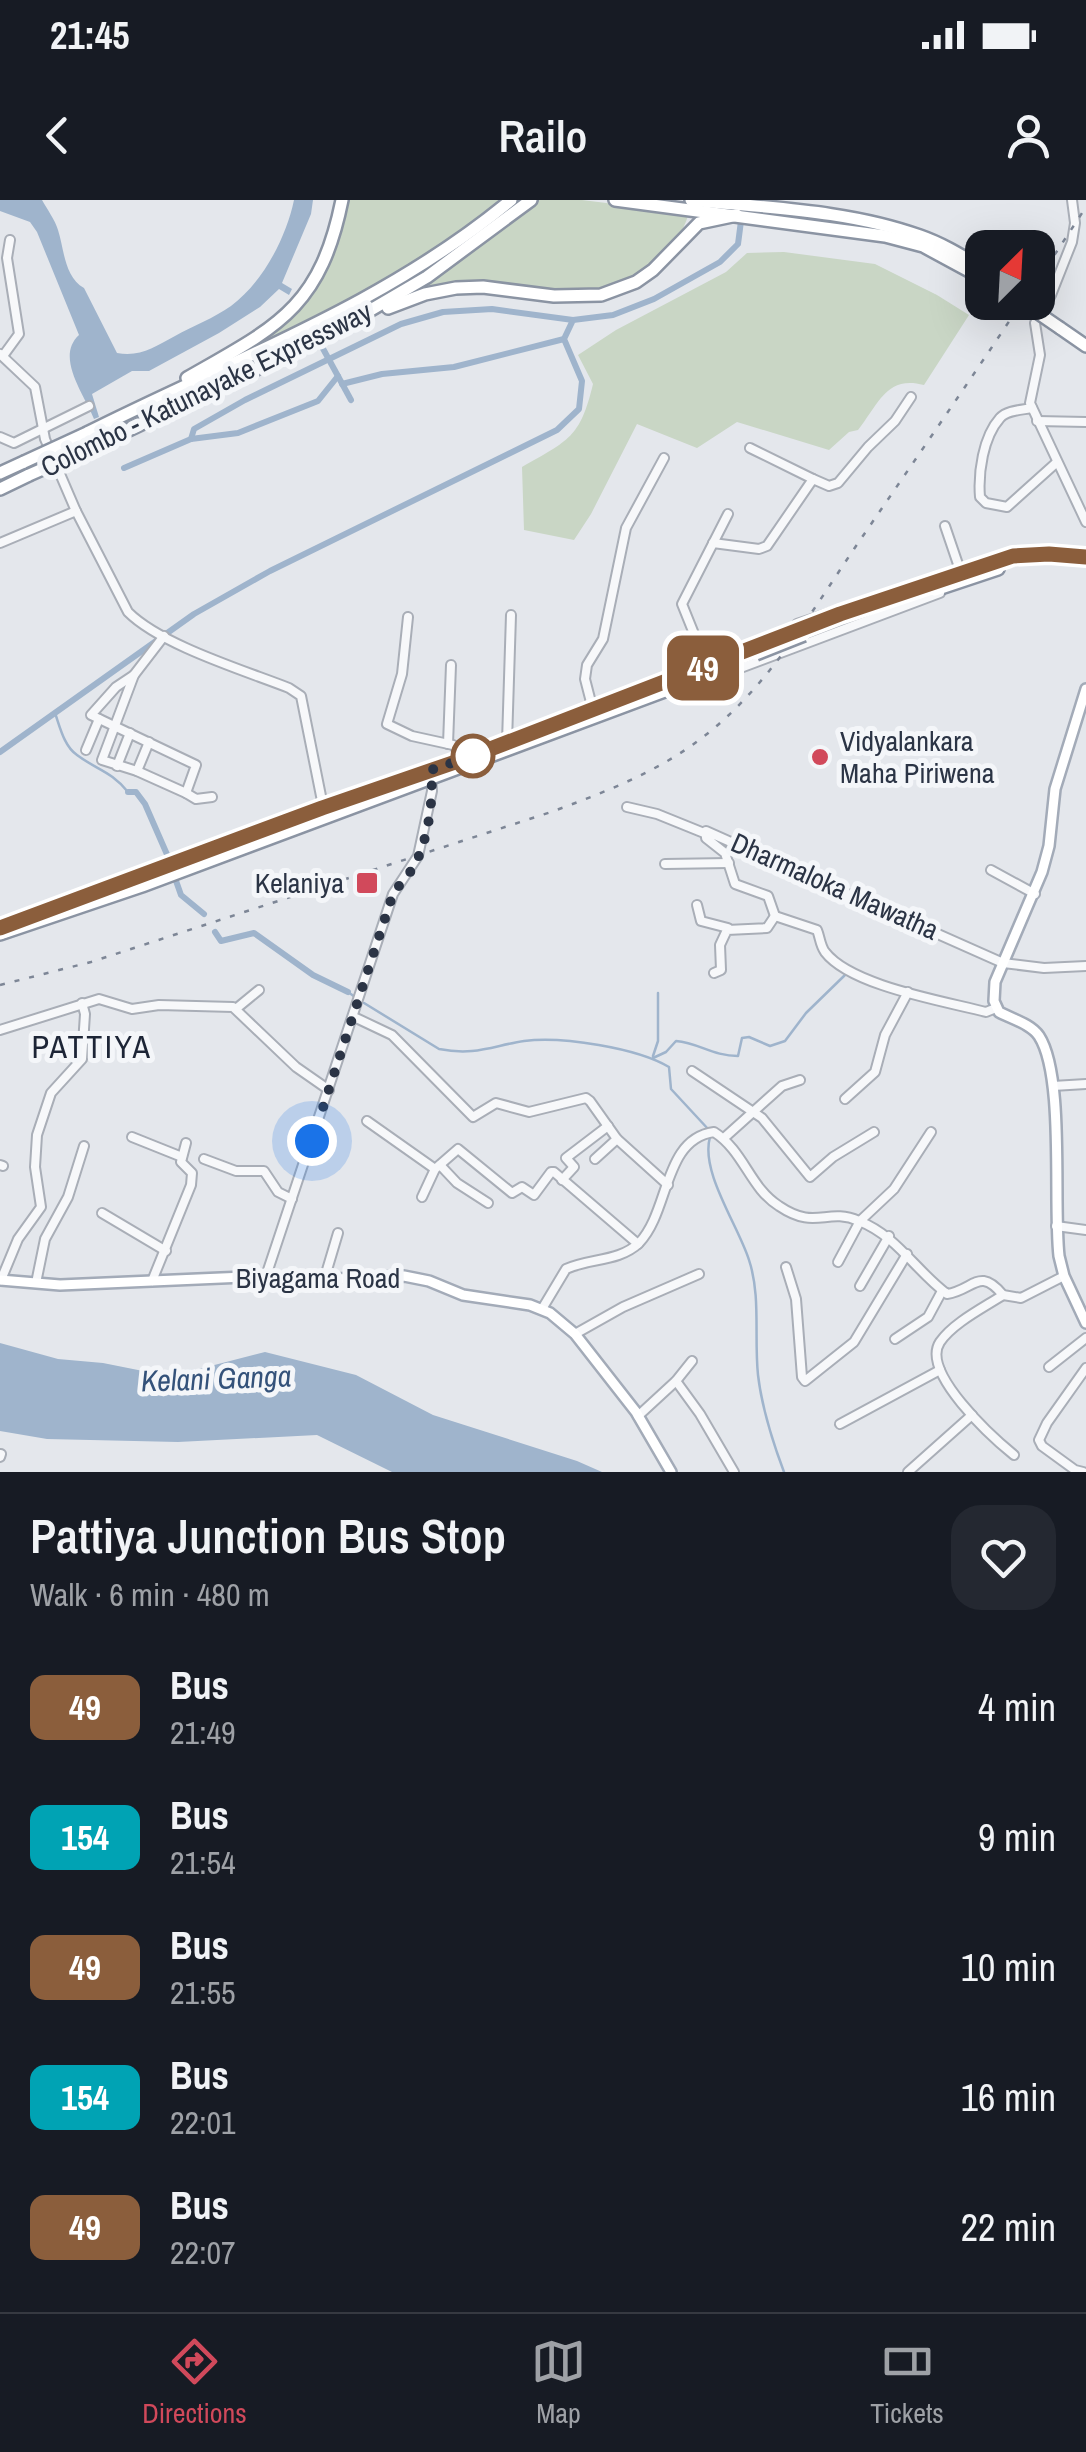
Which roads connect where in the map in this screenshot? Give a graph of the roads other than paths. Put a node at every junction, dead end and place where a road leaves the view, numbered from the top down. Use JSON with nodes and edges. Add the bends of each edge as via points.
{"nodes":[{"id":1,"x":342,"y":200,"type":"edge"},
{"id":2,"x":511,"y":200,"type":"edge"},
{"id":3,"x":531,"y":200,"type":"edge"},
{"id":4,"x":616,"y":200,"type":"edge"},
{"id":5,"x":1072,"y":200,"type":"edge"},
{"id":6,"x":693,"y":202,"type":"edge"},
{"id":7,"x":733,"y":206,"type":"edge"},
{"id":8,"x":681,"y":239,"type":"junction"},
{"id":9,"x":10,"y":240,"type":"dead end"},
{"id":10,"x":965,"y":258,"type":"edge"},
{"id":11,"x":965,"y":268,"type":"edge"},
{"id":12,"x":1055,"y":319,"type":"edge"},
{"id":13,"x":1053,"y":320,"type":"edge"},
{"id":14,"x":1062,"y":325,"type":"junction"},
{"id":15,"x":328,"y":335,"type":"junction"},
{"id":16,"x":1086,"y":337,"type":"edge"},
{"id":17,"x":1086,"y":346,"type":"edge"},
{"id":18,"x":1,"y":355,"type":"edge"},
{"id":19,"x":911,"y":396,"type":"dead end"},
{"id":20,"x":89,"y":406,"type":"dead end"},
{"id":21,"x":1032,"y":408,"type":"junction"},
{"id":22,"x":127,"y":413,"type":"junction"},
{"id":23,"x":1036,"y":421,"type":"junction"},
{"id":24,"x":1086,"y":422,"type":"edge"},
{"id":25,"x":42,"y":428,"type":"junction"},
{"id":26,"x":0,"y":437,"type":"edge"},
{"id":27,"x":14,"y":442,"type":"junction"},
{"id":28,"x":750,"y":448,"type":"dead end"},
{"id":29,"x":0,"y":449,"type":"edge"},
{"id":30,"x":664,"y":458,"type":"dead end"},
{"id":31,"x":1056,"y":462,"type":"junction"},
{"id":32,"x":26,"y":469,"type":"junction"},
{"id":33,"x":0,"y":473,"type":"edge"},
{"id":34,"x":813,"y":479,"type":"junction"},
{"id":35,"x":0,"y":489,"type":"edge"},
{"id":36,"x":76,"y":511,"type":"junction"},
{"id":37,"x":728,"y":514,"type":"dead end"},
{"id":38,"x":1086,"y":522,"type":"edge"},
{"id":39,"x":945,"y":526,"type":"dead end"},
{"id":40,"x":0,"y":544,"type":"edge"},
{"id":41,"x":713,"y":544,"type":"junction"},
{"id":42,"x":1086,"y":561,"type":"edge"},
{"id":43,"x":962,"y":576,"type":"junction"},
{"id":44,"x":510,"y":614,"type":"dead end"},
{"id":45,"x":824,"y":615,"type":"junction"},
{"id":46,"x":408,"y":617,"type":"dead end"},
{"id":47,"x":831,"y":634,"type":"junction"},
{"id":48,"x":164,"y":636,"type":"junction"},
{"id":49,"x":735,"y":648,"type":"junction"},
{"id":50,"x":705,"y":661,"type":"junction"},
{"id":51,"x":451,"y":664,"type":"dead end"},
{"id":52,"x":742,"y":666,"type":"junction"},
{"id":53,"x":134,"y":675,"type":"junction"},
{"id":54,"x":1086,"y":689,"type":"edge"},
{"id":55,"x":648,"y":694,"type":"junction"},
{"id":56,"x":593,"y":710,"type":"junction"},
{"id":57,"x":99,"y":719,"type":"junction"},
{"id":58,"x":114,"y":726,"type":"junction"},
{"id":59,"x":130,"y":733,"type":"junction"},
{"id":60,"x":148,"y":742,"type":"junction"},
{"id":61,"x":507,"y":742,"type":"junction"},
{"id":62,"x":448,"y":744,"type":"junction"},
{"id":63,"x":86,"y":750,"type":"dead end"},
{"id":64,"x":467,"y":758,"type":"junction"},
{"id":65,"x":117,"y":766,"type":"junction"},
{"id":66,"x":137,"y":770,"type":"junction"},
{"id":67,"x":431,"y":774,"type":"junction"},
{"id":68,"x":186,"y":793,"type":"junction"},
{"id":69,"x":212,"y":797,"type":"dead end"},
{"id":70,"x":628,"y":807,"type":"dead end"},
{"id":71,"x":324,"y":812,"type":"junction"},
{"id":72,"x":704,"y":833,"type":"junction"},
{"id":73,"x":729,"y":863,"type":"junction"},
{"id":74,"x":665,"y":864,"type":"dead end"},
{"id":75,"x":991,"y":870,"type":"dead end"},
{"id":76,"x":1035,"y":894,"type":"junction"},
{"id":77,"x":697,"y":904,"type":"dead end"},
{"id":78,"x":775,"y":916,"type":"junction"},
{"id":79,"x":730,"y":928,"type":"junction"},
{"id":80,"x":0,"y":931,"type":"edge"},
{"id":81,"x":1003,"y":963,"type":"junction"},
{"id":82,"x":1086,"y":966,"type":"edge"},
{"id":83,"x":714,"y":973,"type":"dead end"},
{"id":84,"x":259,"y":990,"type":"dead end"},
{"id":85,"x":908,"y":992,"type":"junction"},
{"id":86,"x":82,"y":1003,"type":"junction"},
{"id":87,"x":237,"y":1008,"type":"junction"},
{"id":88,"x":996,"y":1008,"type":"junction"},
{"id":89,"x":354,"y":1017,"type":"junction"},
{"id":90,"x":0,"y":1030,"type":"edge"},
{"id":91,"x":692,"y":1071,"type":"dead end"},
{"id":92,"x":800,"y":1080,"type":"dead end"},
{"id":93,"x":1086,"y":1084,"type":"edge"},
{"id":94,"x":1053,"y":1086,"type":"junction"},
{"id":95,"x":329,"y":1090,"type":"junction"},
{"id":96,"x":845,"y":1099,"type":"dead end"},
{"id":97,"x":755,"y":1112,"type":"junction"},
{"id":98,"x":367,"y":1121,"type":"dead end"},
{"id":99,"x":608,"y":1126,"type":"junction"},
{"id":100,"x":874,"y":1132,"type":"dead end"},
{"id":101,"x":931,"y":1132,"type":"dead end"},
{"id":102,"x":132,"y":1137,"type":"dead end"},
{"id":103,"x":724,"y":1138,"type":"junction"},
{"id":104,"x":836,"y":1138,"type":"dead end"},
{"id":105,"x":617,"y":1139,"type":"junction"},
{"id":106,"x":186,"y":1143,"type":"dead end"},
{"id":107,"x":84,"y":1146,"type":"dead end"},
{"id":108,"x":843,"y":1152,"type":"junction"},
{"id":109,"x":182,"y":1157,"type":"junction"},
{"id":110,"x":204,"y":1159,"type":"dead end"},
{"id":111,"x":595,"y":1159,"type":"dead end"},
{"id":112,"x":437,"y":1167,"type":"junction"},
{"id":113,"x":562,"y":1180,"type":"junction"},
{"id":114,"x":668,"y":1186,"type":"junction"},
{"id":115,"x":422,"y":1197,"type":"dead end"},
{"id":116,"x":292,"y":1199,"type":"junction"},
{"id":117,"x":488,"y":1203,"type":"dead end"},
{"id":118,"x":102,"y":1213,"type":"dead end"},
{"id":119,"x":860,"y":1221,"type":"junction"},
{"id":120,"x":1056,"y":1226,"type":"junction"},
{"id":121,"x":1086,"y":1230,"type":"edge"},
{"id":122,"x":338,"y":1233,"type":"dead end"},
{"id":123,"x":889,"y":1236,"type":"junction"},
{"id":124,"x":638,"y":1244,"type":"junction"},
{"id":125,"x":166,"y":1251,"type":"junction"},
{"id":126,"x":907,"y":1254,"type":"junction"},
{"id":127,"x":838,"y":1262,"type":"dead end"},
{"id":128,"x":786,"y":1267,"type":"dead end"},
{"id":129,"x":699,"y":1274,"type":"dead end"},
{"id":130,"x":266,"y":1276,"type":"junction"},
{"id":131,"x":1064,"y":1276,"type":"junction"},
{"id":132,"x":0,"y":1280,"type":"edge"},
{"id":133,"x":324,"y":1280,"type":"junction"},
{"id":134,"x":152,"y":1282,"type":"junction"},
{"id":135,"x":36,"y":1283,"type":"junction"},
{"id":136,"x":860,"y":1286,"type":"dead end"},
{"id":137,"x":942,"y":1290,"type":"junction"},
{"id":138,"x":1003,"y":1295,"type":"junction"},
{"id":139,"x":542,"y":1309,"type":"junction"},
{"id":140,"x":1086,"y":1323,"type":"edge"},
{"id":141,"x":576,"y":1334,"type":"junction"},
{"id":142,"x":1086,"y":1338,"type":"edge"},
{"id":143,"x":895,"y":1339,"type":"dead end"},
{"id":144,"x":692,"y":1362,"type":"dead end"},
{"id":145,"x":1049,"y":1367,"type":"dead end"},
{"id":146,"x":1086,"y":1368,"type":"edge"},
{"id":147,"x":940,"y":1370,"type":"junction"},
{"id":148,"x":676,"y":1381,"type":"junction"},
{"id":149,"x":972,"y":1415,"type":"junction"},
{"id":150,"x":638,"y":1416,"type":"junction"},
{"id":151,"x":840,"y":1424,"type":"dead end"},
{"id":152,"x":1039,"y":1440,"type":"junction"},
{"id":153,"x":1034,"y":1452,"type":"dead end"},
{"id":154,"x":1014,"y":1454,"type":"dead end"},
{"id":155,"x":1077,"y":1471,"type":"edge"},
{"id":156,"x":671,"y":1472,"type":"edge"},
{"id":157,"x":734,"y":1472,"type":"edge"},
{"id":158,"x":908,"y":1472,"type":"edge"}],
"edges":[{"from":1,"to":22,"type":"highway","via":[[324,264],[289,314]]},
{"from":2,"to":22,"type":"highway","name":"Colombo - Katunayake Expressway","via":[[378,292]]},
{"from":3,"to":15,"type":"highway","name":"Colombo - Katunayake Expressway","via":[[426,276]]},
{"from":4,"to":6,"type":"highway"},
{"from":5,"to":21,"type":"street","via":[[1072,242],[1035,323],[1040,355]]},
{"from":6,"to":7,"type":"highway"},
{"from":6,"to":8,"type":"highway"},
{"from":7,"to":8,"type":"highway"},
{"from":7,"to":10,"type":"highway","via":[[891,227]]},
{"from":7,"to":11,"type":"highway","via":[[905,241]]},
{"from":8,"to":15,"type":"highway","via":[[636,282],[601,295],[456,288],[401,302]]},
{"from":9,"to":18,"type":"street","via":[[19,334]]},
{"from":12,"to":14,"type":"highway"},
{"from":13,"to":14,"type":"highway","bridge":true},
{"from":14,"to":16,"type":"highway"},
{"from":14,"to":17,"type":"highway"},
{"from":15,"to":32,"type":"highway","name":"Colombo - Katunayake Expressway","bridge":true,"via":[[95,446]]},
{"from":18,"to":25,"type":"street","via":[[35,387]]},
{"from":19,"to":34,"type":"street","via":[[838,484]]},
{"from":20,"to":25,"type":"street"},
{"from":21,"to":23,"type":"street"},
{"from":21,"to":31,"type":"street","via":[[999,420],[980,466],[980,497],[1007,506]]},
{"from":22,"to":32,"type":"highway","name":"Colombo - Katunayake Expressway","bridge":true},
{"from":23,"to":24,"type":"street"},
{"from":23,"to":31,"type":"street"},
{"from":25,"to":27,"type":"street"},
{"from":25,"to":36,"type":"street"},
{"from":26,"to":27,"type":"street"},
{"from":27,"to":29,"type":"street"},
{"from":28,"to":34,"type":"street"},
{"from":30,"to":56,"type":"street","via":[[626,528],[602,638],[587,666]]},
{"from":31,"to":38,"type":"street"},
{"from":32,"to":33,"type":"highway"},
{"from":32,"to":35,"type":"highway"},
{"from":34,"to":41,"type":"street","via":[[764,549]]},
{"from":36,"to":40,"type":"street"},
{"from":36,"to":48,"type":"street","via":[[128,612]]},
{"from":37,"to":41,"type":"street"},
{"from":39,"to":43,"type":"street"},
{"from":41,"to":50,"type":"street","via":[[682,604]]},
{"from":42,"to":43,"type":"highway","via":[[1028,554]]},
{"from":43,"to":45,"type":"street","via":[[938,576]]},
{"from":43,"to":47,"type":"street","via":[[892,613]]},
{"from":43,"to":55,"type":"highway","bridge":true,"via":[[788,632]]},
{"from":44,"to":61,"type":"street"},
{"from":45,"to":47,"type":"street"},
{"from":45,"to":49,"type":"street"},
{"from":46,"to":62,"type":"street","via":[[402,674],[387,724]]},
{"from":47,"to":52,"type":"street"},
{"from":48,"to":53,"type":"street"},
{"from":48,"to":71,"type":"street","via":[[301,696]]},
{"from":49,"to":50,"type":"street"},
{"from":49,"to":52,"type":"street"},
{"from":50,"to":55,"type":"street","via":[[667,676]]},
{"from":51,"to":62,"type":"street"},
{"from":52,"to":55,"type":"street","via":[[676,692]]},
{"from":53,"to":57,"type":"street","via":[[98,704],[91,716]]},
{"from":53,"to":58,"type":"street"},
{"from":54,"to":76,"type":"main road","via":[[1055,789]]},
{"from":55,"to":56,"type":"highway"},
{"from":55,"to":67,"type":"highway"},
{"from":56,"to":61,"type":"highway"},
{"from":57,"to":58,"type":"street"},
{"from":57,"to":63,"type":"street"},
{"from":58,"to":59,"type":"street"},
{"from":58,"to":65,"type":"street","via":[[102,757]]},
{"from":59,"to":60,"type":"street"},
{"from":59,"to":65,"type":"street"},
{"from":60,"to":66,"type":"street"},
{"from":60,"to":68,"type":"street","via":[[196,766]]},
{"from":61,"to":64,"type":"highway"},
{"from":62,"to":64,"type":"street"},
{"from":64,"to":67,"type":"highway"},
{"from":65,"to":66,"type":"street"},
{"from":66,"to":68,"type":"street"},
{"from":67,"to":71,"type":"highway"},
{"from":67,"to":89,"type":"street","via":[[418,856],[393,894]]},
{"from":68,"to":69,"type":"street"},
{"from":70,"to":72,"type":"street"},
{"from":71,"to":80,"type":"highway"},
{"from":72,"to":73,"type":"street","name":"Dharmaloka Mawatha"},
{"from":72,"to":81,"type":"street","name":"Dharmaloka Mawatha"},
{"from":73,"to":74,"type":"street"},
{"from":73,"to":78,"type":"street","name":"Dharmaloka Mawatha","via":[[735,884],[768,896]]},
{"from":75,"to":76,"type":"street"},
{"from":76,"to":81,"type":"main road"},
{"from":77,"to":79,"type":"street","via":[[701,921]]},
{"from":78,"to":79,"type":"street","via":[[766,928]]},
{"from":78,"to":85,"type":"street","via":[[817,930],[826,954],[848,971]]},
{"from":79,"to":83,"type":"street"},
{"from":81,"to":82,"type":"street","name":"Dharmaloka Mawatha"},
{"from":81,"to":88,"type":"main road"},
{"from":84,"to":87,"type":"street"},
{"from":85,"to":88,"type":"street","via":[[986,1012]]},
{"from":85,"to":96,"type":"street","via":[[874,1072]]},
{"from":86,"to":87,"type":"street"},
{"from":86,"to":90,"type":"street"},
{"from":86,"to":132,"type":"street","via":[[82,1059],[52,1092],[37,1135],[41,1207]]},
{"from":87,"to":95,"type":"street"},
{"from":88,"to":94,"type":"main road","via":[[1039,1035]]},
{"from":89,"to":95,"type":"street"},
{"from":89,"to":99,"type":"street","via":[[392,1035],[472,1117],[496,1104],[529,1112],[586,1098]]},
{"from":91,"to":97,"type":"street"},
{"from":92,"to":97,"type":"street","via":[[782,1086]]},
{"from":93,"to":94,"type":"street"},
{"from":94,"to":120,"type":"main road"},
{"from":95,"to":116,"type":"street"},
{"from":97,"to":103,"type":"street"},
{"from":97,"to":108,"type":"street","via":[[810,1177]]},
{"from":98,"to":112,"type":"street"},
{"from":99,"to":105,"type":"street"},
{"from":99,"to":113,"type":"street","via":[[566,1158],[574,1168]]},
{"from":100,"to":108,"type":"street"},
{"from":101,"to":119,"type":"street","via":[[894,1189]]},
{"from":102,"to":109,"type":"street"},
{"from":103,"to":114,"type":"street","via":[[710,1133],[684,1145]]},
{"from":103,"to":119,"type":"street","via":[[777,1205],[810,1220]]},
{"from":104,"to":108,"type":"street"},
{"from":105,"to":111,"type":"street"},
{"from":105,"to":114,"type":"street"},
{"from":106,"to":109,"type":"street"},
{"from":107,"to":135,"type":"street","via":[[68,1197],[44,1239]]},
{"from":109,"to":125,"type":"street","via":[[192,1176]]},
{"from":110,"to":116,"type":"street","via":[[236,1172],[264,1171]]},
{"from":112,"to":113,"type":"street","via":[[458,1149],[512,1194],[522,1187],[534,1195],[551,1172]]},
{"from":112,"to":115,"type":"street"},
{"from":112,"to":117,"type":"street"},
{"from":113,"to":124,"type":"street"},
{"from":114,"to":124,"type":"street"},
{"from":116,"to":130,"type":"street"},
{"from":118,"to":125,"type":"street"},
{"from":119,"to":123,"type":"street"},
{"from":119,"to":127,"type":"street"},
{"from":120,"to":121,"type":"street"},
{"from":120,"to":131,"type":"main road"},
{"from":122,"to":133,"type":"street"},
{"from":123,"to":126,"type":"street"},
{"from":123,"to":136,"type":"street"},
{"from":124,"to":139,"type":"street","via":[[623,1255],[566,1268]]},
{"from":125,"to":134,"type":"street"},
{"from":126,"to":128,"type":"street","via":[[854,1342],[805,1380]]},
{"from":126,"to":137,"type":"street"},
{"from":129,"to":141,"type":"street"},
{"from":130,"to":133,"type":"main road","name":"Biyagama Road"},
{"from":130,"to":134,"type":"main road","name":"Biyagama Road"},
{"from":131,"to":138,"type":"street","via":[[1021,1298]]},
{"from":131,"to":140,"type":"main road"},
{"from":132,"to":135,"type":"main road","name":"Biyagama Road"},
{"from":133,"to":139,"type":"main road","name":"Biyagama Road","via":[[404,1276]]},
{"from":134,"to":135,"type":"main road","name":"Biyagama Road"},
{"from":137,"to":138,"type":"street","via":[[952,1294],[986,1280]]},
{"from":137,"to":143,"type":"street","via":[[928,1317]]},
{"from":138,"to":147,"type":"street","via":[[939,1344]]},
{"from":139,"to":141,"type":"main road","name":"Biyagama Road"},
{"from":141,"to":150,"type":"main road","name":"Biyagama Road"},
{"from":142,"to":145,"type":"street"},
{"from":144,"to":148,"type":"street"},
{"from":146,"to":152,"type":"street"},
{"from":147,"to":149,"type":"street"},
{"from":147,"to":151,"type":"street"},
{"from":148,"to":150,"type":"street"},
{"from":148,"to":157,"type":"street"},
{"from":149,"to":154,"type":"street","via":[[986,1438]]},
{"from":149,"to":158,"type":"street"},
{"from":150,"to":156,"type":"main road","name":"Biyagama Road"},
{"from":152,"to":153,"type":"street"},
{"from":152,"to":155,"type":"street"}]}
